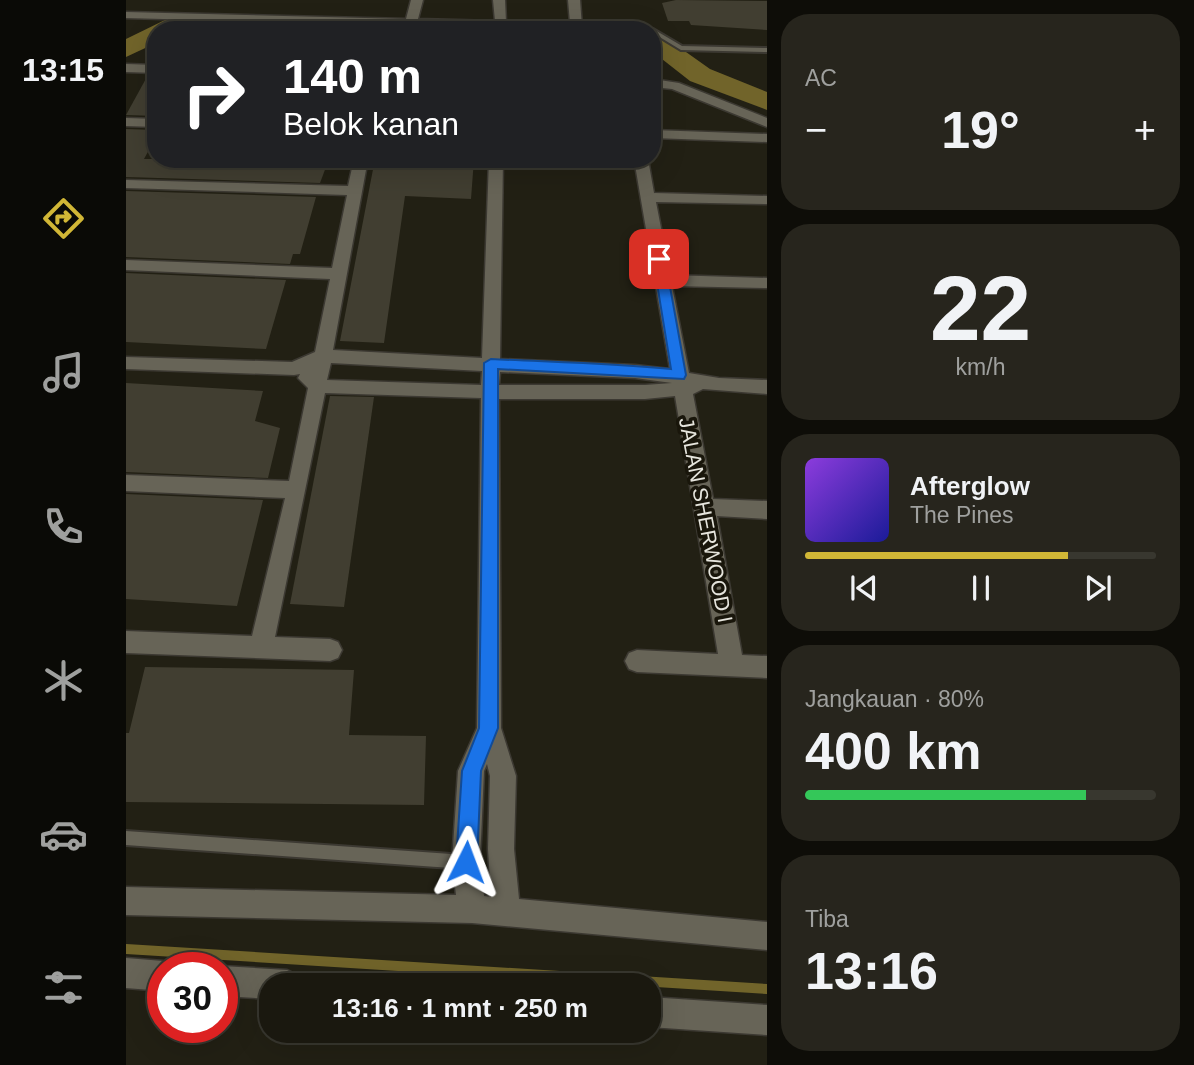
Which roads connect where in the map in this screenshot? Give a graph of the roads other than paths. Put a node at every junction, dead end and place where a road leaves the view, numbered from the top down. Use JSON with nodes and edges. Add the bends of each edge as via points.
{"nodes":[{"id":1,"x":158,"y":0,"type":"edge"},
{"id":2,"x":417,"y":0,"type":"edge"},
{"id":3,"x":499,"y":0,"type":"edge"},
{"id":4,"x":574,"y":0,"type":"edge"},
{"id":5,"x":126,"y":15,"type":"edge"},
{"id":6,"x":149,"y":15,"type":"junction"},
{"id":7,"x":346,"y":21,"type":"edge"},
{"id":8,"x":412,"y":21,"type":"edge"},
{"id":9,"x":500,"y":21,"type":"edge"},
{"id":10,"x":576,"y":21,"type":"edge"},
{"id":11,"x":661,"y":36,"type":"edge"},
{"id":12,"x":767,"y":50,"type":"edge"},
{"id":13,"x":126,"y":68,"type":"edge"},
{"id":14,"x":147,"y":69,"type":"edge"},
{"id":15,"x":661,"y":84,"type":"edge"},
{"id":16,"x":126,"y":122,"type":"edge"},
{"id":17,"x":147,"y":122,"type":"edge"},
{"id":18,"x":767,"y":123,"type":"edge"},
{"id":19,"x":661,"y":134,"type":"edge"},
{"id":20,"x":767,"y":138,"type":"edge"},
{"id":21,"x":359,"y":168,"type":"edge"},
{"id":22,"x":496,"y":168,"type":"edge"},
{"id":23,"x":643,"y":168,"type":"edge"},
{"id":24,"x":126,"y":184,"type":"edge"},
{"id":25,"x":355,"y":191,"type":"junction"},
{"id":26,"x":648,"y":197,"type":"junction"},
{"id":27,"x":767,"y":200,"type":"edge"},
{"id":28,"x":126,"y":265,"type":"edge"},
{"id":29,"x":340,"y":274,"type":"junction"},
{"id":30,"x":662,"y":280,"type":"junction"},
{"id":31,"x":767,"y":283,"type":"edge"},
{"id":32,"x":323,"y":356,"type":"junction"},
{"id":33,"x":126,"y":363,"type":"edge"},
{"id":34,"x":491,"y":363,"type":"junction"},
{"id":35,"x":294,"y":369,"type":"junction"},
{"id":36,"x":680,"y":382,"type":"junction"},
{"id":37,"x":317,"y":386,"type":"junction"},
{"id":38,"x":767,"y":387,"type":"edge"},
{"id":39,"x":490,"y":392,"type":"junction"},
{"id":40,"x":126,"y":483,"type":"edge"},
{"id":41,"x":297,"y":490,"type":"junction"},
{"id":42,"x":706,"y":507,"type":"junction"},
{"id":43,"x":767,"y":510,"type":"edge"},
{"id":44,"x":126,"y":642,"type":"edge"},
{"id":45,"x":261,"y":649,"type":"junction"},
{"id":46,"x":330,"y":650,"type":"dead end"},
{"id":47,"x":637,"y":661,"type":"dead end"},
{"id":48,"x":732,"y":666,"type":"junction"},
{"id":49,"x":767,"y":667,"type":"edge"},
{"id":50,"x":488,"y":728,"type":"junction"},
{"id":51,"x":126,"y":838,"type":"edge"},
{"id":52,"x":466,"y":862,"type":"junction"},
{"id":53,"x":126,"y":901,"type":"edge"},
{"id":54,"x":472,"y":909,"type":"junction"},
{"id":55,"x":506,"y":912,"type":"junction"},
{"id":56,"x":767,"y":936,"type":"edge"},
{"id":57,"x":126,"y":974,"type":"edge"},
{"id":58,"x":147,"y":975,"type":"edge"},
{"id":59,"x":238,"y":982,"type":"edge"},
{"id":60,"x":259,"y":983,"type":"edge"},
{"id":61,"x":661,"y":1013,"type":"edge"},
{"id":62,"x":767,"y":1020,"type":"edge"}],
"edges":[{"from":1,"to":6,"type":"street"},
{"from":2,"to":8,"type":"street"},
{"from":3,"to":9,"type":"street"},
{"from":4,"to":10,"type":"street"},
{"from":5,"to":6,"type":"street"},
{"from":6,"to":7,"type":"street"},
{"from":11,"to":12,"type":"lane","via":[[681,48]]},
{"from":13,"to":14,"type":"street"},
{"from":15,"to":18,"type":"street"},
{"from":16,"to":17,"type":"street"},
{"from":19,"to":20,"type":"street"},
{"from":21,"to":25,"type":"street"},
{"from":22,"to":34,"type":"street"},
{"from":23,"to":26,"type":"street","name":"JALAN SHERWOOD I"},
{"from":24,"to":25,"type":"street"},
{"from":25,"to":29,"type":"street"},
{"from":26,"to":27,"type":"street"},
{"from":26,"to":30,"type":"street","name":"JALAN SHERWOOD I"},
{"from":28,"to":29,"type":"street"},
{"from":29,"to":32,"type":"street"},
{"from":30,"to":31,"type":"street"},
{"from":30,"to":36,"type":"street","name":"JALAN SHERWOOD I"},
{"from":32,"to":34,"type":"street"},
{"from":32,"to":35,"type":"street"},
{"from":32,"to":37,"type":"street"},
{"from":33,"to":35,"type":"street"},
{"from":34,"to":36,"type":"street","via":[[630,370]]},
{"from":34,"to":39,"type":"street"},
{"from":35,"to":37,"type":"street"},
{"from":36,"to":38,"type":"street"},
{"from":36,"to":39,"type":"street","via":[[645,392]]},
{"from":36,"to":42,"type":"street","name":"JALAN SHERWOOD I"},
{"from":37,"to":39,"type":"street"},
{"from":37,"to":41,"type":"street"},
{"from":39,"to":50,"type":"street"},
{"from":40,"to":41,"type":"street"},
{"from":41,"to":45,"type":"street"},
{"from":42,"to":43,"type":"street"},
{"from":42,"to":48,"type":"street","name":"JALAN SHERWOOD I"},
{"from":44,"to":45,"type":"street"},
{"from":45,"to":46,"type":"street"},
{"from":47,"to":48,"type":"street"},
{"from":48,"to":49,"type":"street"},
{"from":50,"to":52,"type":"street","via":[[471,771]]},
{"from":50,"to":55,"type":"street","via":[[503,776],[501,849]]},
{"from":51,"to":52,"type":"lane"},
{"from":52,"to":54,"type":"street"},
{"from":53,"to":54,"type":"street"},
{"from":54,"to":55,"type":"street"},
{"from":55,"to":56,"type":"street"},
{"from":57,"to":58,"type":"street"},
{"from":59,"to":60,"type":"street"},
{"from":61,"to":62,"type":"street"}]}
